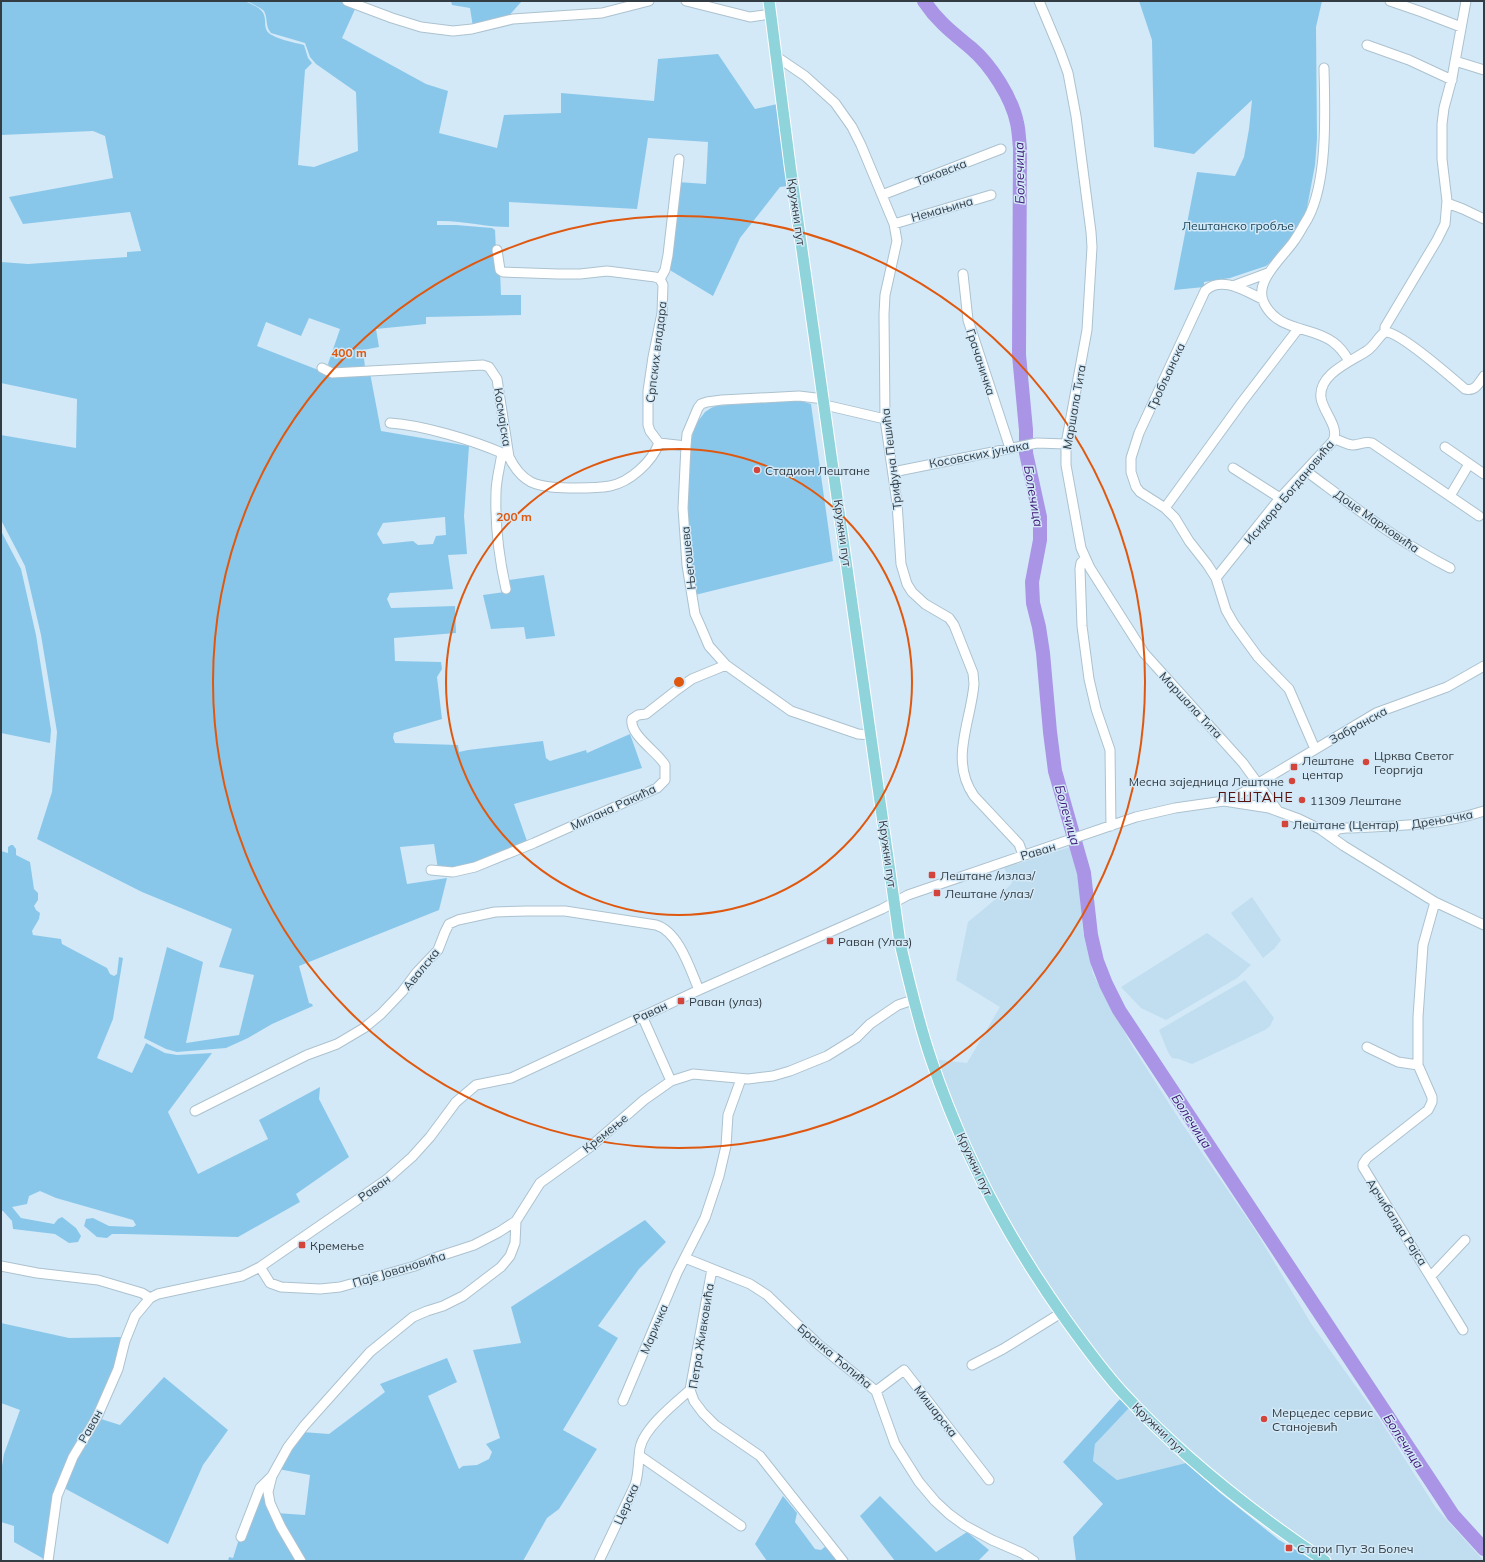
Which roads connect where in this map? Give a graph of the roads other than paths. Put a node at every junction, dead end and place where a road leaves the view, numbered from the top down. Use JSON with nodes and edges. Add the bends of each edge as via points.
{"nodes":[{"id":1,"x":347,"y":1,"type":"edge"},
{"id":2,"x":649,"y":1,"type":"edge"},
{"id":3,"x":686,"y":1,"type":"edge"},
{"id":4,"x":769,"y":1,"type":"edge"},
{"id":5,"x":1039,"y":1,"type":"edge"},
{"id":6,"x":1390,"y":1,"type":"edge"},
{"id":7,"x":1466,"y":1,"type":"edge"},
{"id":8,"x":771,"y":14,"type":"junction"},
{"id":9,"x":1461,"y":27,"type":"junction"},
{"id":10,"x":1367,"y":45,"type":"dead end"},
{"id":11,"x":777,"y":57,"type":"junction"},
{"id":12,"x":1455,"y":61,"type":"junction"},
{"id":13,"x":1324,"y":68,"type":"dead end"},
{"id":14,"x":1484,"y":70,"type":"edge"},
{"id":15,"x":1452,"y":80,"type":"junction"},
{"id":16,"x":1001,"y":149,"type":"dead end"},
{"id":17,"x":679,"y":159,"type":"dead end"},
{"id":18,"x":882,"y":195,"type":"junction"},
{"id":19,"x":991,"y":195,"type":"dead end"},
{"id":20,"x":1447,"y":203,"type":"junction"},
{"id":21,"x":1484,"y":219,"type":"edge"},
{"id":22,"x":894,"y":224,"type":"junction"},
{"id":23,"x":497,"y":250,"type":"dead end"},
{"id":24,"x":1268,"y":273,"type":"junction"},
{"id":25,"x":963,"y":274,"type":"dead end"},
{"id":26,"x":660,"y":279,"type":"junction"},
{"id":27,"x":1233,"y":286,"type":"junction"},
{"id":28,"x":1262,"y":299,"type":"junction"},
{"id":29,"x":1298,"y":329,"type":"junction"},
{"id":30,"x":1385,"y":332,"type":"junction"},
{"id":31,"x":1349,"y":361,"type":"junction"},
{"id":32,"x":322,"y":368,"type":"dead end"},
{"id":33,"x":1484,"y":376,"type":"edge"},
{"id":34,"x":824,"y":402,"type":"junction"},
{"id":35,"x":885,"y":419,"type":"junction"},
{"id":36,"x":390,"y":424,"type":"dead end"},
{"id":37,"x":1334,"y":439,"type":"junction"},
{"id":38,"x":659,"y":443,"type":"junction"},
{"id":39,"x":1066,"y":444,"type":"junction"},
{"id":40,"x":686,"y":446,"type":"junction"},
{"id":41,"x":1445,"y":447,"type":"dead end"},
{"id":42,"x":1010,"y":448,"type":"junction"},
{"id":43,"x":505,"y":455,"type":"junction"},
{"id":44,"x":1469,"y":464,"type":"junction"},
{"id":45,"x":1233,"y":468,"type":"dead end"},
{"id":46,"x":1306,"y":470,"type":"junction"},
{"id":47,"x":893,"y":472,"type":"junction"},
{"id":48,"x":1484,"y":474,"type":"edge"},
{"id":49,"x":1450,"y":496,"type":"junction"},
{"id":50,"x":1280,"y":498,"type":"junction"},
{"id":51,"x":1165,"y":508,"type":"junction"},
{"id":52,"x":1479,"y":516,"type":"dead end"},
{"id":53,"x":1085,"y":559,"type":"junction"},
{"id":54,"x":1450,"y":568,"type":"dead end"},
{"id":55,"x":1216,"y":578,"type":"junction"},
{"id":56,"x":506,"y":589,"type":"dead end"},
{"id":57,"x":726,"y":665,"type":"junction"},
{"id":58,"x":1484,"y":666,"type":"edge"},
{"id":59,"x":871,"y":735,"type":"junction"},
{"id":60,"x":1315,"y":749,"type":"junction"},
{"id":61,"x":1258,"y":783,"type":"junction"},
{"id":62,"x":1224,"y":802,"type":"junction"},
{"id":63,"x":1278,"y":811,"type":"junction"},
{"id":64,"x":1484,"y":812,"type":"edge"},
{"id":65,"x":1111,"y":826,"type":"junction"},
{"id":66,"x":1330,"y":836,"type":"junction"},
{"id":67,"x":1023,"y":856,"type":"junction"},
{"id":68,"x":431,"y":870,"type":"dead end"},
{"id":69,"x":894,"y":901,"type":"junction"},
{"id":70,"x":1435,"y":902,"type":"junction"},
{"id":71,"x":1484,"y":925,"type":"edge"},
{"id":72,"x":699,"y":990,"type":"junction"},
{"id":73,"x":913,"y":1000,"type":"junction"},
{"id":74,"x":642,"y":1016,"type":"junction"},
{"id":75,"x":1367,"y":1047,"type":"dead end"},
{"id":76,"x":1418,"y":1065,"type":"junction"},
{"id":77,"x":741,"y":1079,"type":"junction"},
{"id":78,"x":671,"y":1081,"type":"junction"},
{"id":79,"x":195,"y":1111,"type":"dead end"},
{"id":80,"x":516,"y":1221,"type":"junction"},
{"id":81,"x":1465,"y":1240,"type":"dead end"},
{"id":82,"x":685,"y":1258,"type":"junction"},
{"id":83,"x":1,"y":1266,"type":"edge"},
{"id":84,"x":260,"y":1267,"type":"junction"},
{"id":85,"x":712,"y":1269,"type":"junction"},
{"id":86,"x":1431,"y":1276,"type":"junction"},
{"id":87,"x":150,"y":1298,"type":"junction"},
{"id":88,"x":1061,"y":1313,"type":"junction"},
{"id":89,"x":1463,"y":1330,"type":"dead end"},
{"id":90,"x":972,"y":1365,"type":"dead end"},
{"id":91,"x":690,"y":1390,"type":"junction"},
{"id":92,"x":876,"y":1391,"type":"junction"},
{"id":93,"x":623,"y":1401,"type":"dead end"},
{"id":94,"x":640,"y":1456,"type":"junction"},
{"id":95,"x":272,"y":1476,"type":"junction"},
{"id":96,"x":989,"y":1480,"type":"dead end"},
{"id":97,"x":741,"y":1526,"type":"dead end"},
{"id":98,"x":241,"y":1537,"type":"dead end"},
{"id":99,"x":48,"y":1561,"type":"edge"},
{"id":100,"x":301,"y":1561,"type":"edge"},
{"id":101,"x":599,"y":1561,"type":"edge"},
{"id":102,"x":843,"y":1561,"type":"edge"},
{"id":103,"x":1034,"y":1561,"type":"edge"},
{"id":104,"x":1325,"y":1561,"type":"edge"}],
"edges":[{"from":1,"to":2,"type":"street","via":[[392,18],[434,29],[453,31],[513,19],[602,13]]},
{"from":3,"to":8,"type":"street","via":[[750,17]]},
{"from":4,"to":8,"type":"main road","name":"Кружни пут"},
{"from":5,"to":39,"type":"street","name":"Маршала Тита","via":[[1068,73],[1091,221],[1087,330]]},
{"from":6,"to":9,"type":"street"},
{"from":7,"to":9,"type":"street","name":"Исидора Богдановића"},
{"from":8,"to":11,"type":"main road","name":"Кружни пут"},
{"from":9,"to":12,"type":"street","name":"Исидора Богдановића"},
{"from":10,"to":15,"type":"street"},
{"from":11,"to":18,"type":"street","name":"Трифуна Пешића","via":[[805,76],[835,103],[852,127]]},
{"from":11,"to":34,"type":"main road","name":"Кружни пут"},
{"from":12,"to":14,"type":"street"},
{"from":12,"to":15,"type":"street","name":"Исидора Богдановића"},
{"from":13,"to":24,"type":"street","via":[[1323,152],[1317,193],[1294,241]]},
{"from":15,"to":20,"type":"street","name":"Исидора Богдановића","via":[[1444,108],[1441,136]]},
{"from":16,"to":18,"type":"street","name":"Таковска"},
{"from":17,"to":26,"type":"street","name":"Српских владара","via":[[668,255]]},
{"from":18,"to":22,"type":"street","name":"Трифуна Пешића"},
{"from":19,"to":22,"type":"street","name":"Немањина"},
{"from":20,"to":21,"type":"street"},
{"from":20,"to":30,"type":"street","name":"Исидора Богдановића","via":[[1445,224],[1385,327]]},
{"from":22,"to":35,"type":"street","name":"Трифуна Пешића","via":[[897,241],[884,314]]},
{"from":23,"to":26,"type":"street","via":[[500,270],[503,272],[565,274],[607,271]]},
{"from":24,"to":27,"type":"street"},
{"from":24,"to":28,"type":"street"},
{"from":25,"to":42,"type":"street","name":"Грачаничка","via":[[971,332]]},
{"from":26,"to":38,"type":"street","name":"Српских владара","via":[[663,285],[662,313],[648,391],[648,425]]},
{"from":27,"to":28,"type":"street","name":"Гробљанска"},
{"from":27,"to":51,"type":"street","name":"Гробљанска","via":[[1218,284],[1210,286],[1205,291],[1131,458],[1131,472],[1136,487],[1145,496]]},
{"from":28,"to":29,"type":"street","via":[[1278,320]]},
{"from":29,"to":31,"type":"street","via":[[1333,342]]},
{"from":29,"to":51,"type":"street"},
{"from":30,"to":31,"type":"street","name":"Исидора Богдановића","via":[[1367,350]]},
{"from":30,"to":33,"type":"street","via":[[1395,335],[1424,355],[1465,389],[1475,388]]},
{"from":31,"to":37,"type":"street","name":"Исидора Богдановића","via":[[1328,378],[1321,391],[1322,402],[1335,433]]},
{"from":32,"to":43,"type":"street","name":"Космајска","via":[[332,372],[483,365],[488,367],[497,379]]},
{"from":34,"to":35,"type":"street"},
{"from":34,"to":40,"type":"street","name":"Његошева","via":[[799,396],[707,402],[698,408],[687,434]]},
{"from":34,"to":59,"type":"main road","name":"Кружни пут"},
{"from":35,"to":47,"type":"street","name":"Трифуна Пешића"},
{"from":36,"to":43,"type":"street","via":[[449,435],[483,445]]},
{"from":37,"to":46,"type":"street","name":"Исидора Богдановића"},
{"from":37,"to":49,"type":"street","via":[[1349,445],[1372,443]]},
{"from":38,"to":40,"type":"street"},
{"from":38,"to":43,"type":"street","name":"Космајска","via":[[642,468],[619,483],[602,487],[563,488],[538,485],[523,477]]},
{"from":39,"to":42,"type":"street","name":"Косовских јунака","via":[[1042,443]]},
{"from":39,"to":53,"type":"street","name":"Маршала Тита","via":[[1065,460],[1078,536]]},
{"from":40,"to":57,"type":"street","name":"Његошева","via":[[684,538],[692,598],[695,614],[709,646]]},
{"from":41,"to":44,"type":"street"},
{"from":42,"to":47,"type":"street","name":"Косовских јунака"},
{"from":43,"to":56,"type":"street","via":[[496,492],[497,530]]},
{"from":44,"to":48,"type":"street"},
{"from":44,"to":49,"type":"street"},
{"from":45,"to":50,"type":"street"},
{"from":46,"to":50,"type":"street","name":"Исидора Богдановића"},
{"from":46,"to":54,"type":"street","name":"Доце Марковића","via":[[1360,512]]},
{"from":47,"to":67,"type":"street","name":"Трифуна Пешића","via":[[902,564],[907,584],[918,599],[952,621],[974,679],[974,694],[961,750],[969,789],[1018,842]]},
{"from":49,"to":52,"type":"street"},
{"from":50,"to":55,"type":"street","name":"Исидора Богдановића"},
{"from":51,"to":55,"type":"street","name":"Гробљанска","via":[[1175,518]]},
{"from":53,"to":61,"type":"street","name":"Маршала Тита","via":[[1144,653],[1224,741]]},
{"from":53,"to":65,"type":"street","via":[[1080,570],[1082,626],[1089,679],[1110,750]]},
{"from":55,"to":60,"type":"street","name":"Гробљанска","via":[[1226,610],[1234,624],[1258,657],[1289,690]]},
{"from":57,"to":59,"type":"street","name":"Његошева","via":[[791,711],[858,734]]},
{"from":57,"to":68,"type":"street","name":"Милана Ракића","via":[[692,679],[646,714],[632,719],[634,731],[665,766],[665,780],[657,788],[475,867],[453,872]]},
{"from":58,"to":60,"type":"street","name":"Забранска","via":[[1446,686],[1376,713]]},
{"from":59,"to":69,"type":"main road","name":"Кружни пут"},
{"from":60,"to":61,"type":"street","name":"Забранска"},
{"from":61,"to":62,"type":"street","name":"Раван"},
{"from":61,"to":63,"type":"street","name":"Маршала Тита"},
{"from":62,"to":63,"type":"street","name":"Раван","via":[[1259,805]]},
{"from":62,"to":65,"type":"street","name":"Раван","via":[[1175,808]]},
{"from":63,"to":66,"type":"street"},
{"from":64,"to":66,"type":"street","name":"Дрењачка","via":[[1427,824],[1346,828]]},
{"from":65,"to":67,"type":"street","name":"Раван"},
{"from":66,"to":70,"type":"street"},
{"from":67,"to":69,"type":"street","name":"Раван"},
{"from":69,"to":72,"type":"street","name":"Раван","via":[[882,909]]},
{"from":69,"to":73,"type":"main road","name":"Кружни пут","via":[[900,943]]},
{"from":70,"to":71,"type":"street"},
{"from":70,"to":76,"type":"street","name":"Арчибалда Рајса","via":[[1421,962]]},
{"from":72,"to":74,"type":"street","name":"Раван"},
{"from":72,"to":79,"type":"street","name":"Авалска","via":[[675,940],[667,930],[656,925],[565,911],[495,912],[464,918],[449,924],[438,950],[402,992],[364,1028],[337,1044],[308,1055]]},
{"from":73,"to":77,"type":"street","name":"Кремење","via":[[889,1011],[856,1038],[820,1059],[773,1076]]},
{"from":73,"to":88,"type":"main road","name":"Кружни пут","via":[[941,1088],[978,1174],[1020,1250]]},
{"from":74,"to":78,"type":"street"},
{"from":74,"to":84,"type":"street","name":"Раван","via":[[511,1078],[476,1085],[456,1102],[412,1157],[386,1180]]},
{"from":75,"to":76,"type":"street","via":[[1398,1062]]},
{"from":76,"to":86,"type":"street","name":"Арчибалда Рајса","via":[[1430,1091],[1431,1107],[1367,1158],[1363,1167]]},
{"from":77,"to":78,"type":"street","name":"Кремење","via":[[694,1074]]},
{"from":77,"to":82,"type":"street","via":[[728,1115],[726,1146],[719,1176],[705,1218]]},
{"from":78,"to":80,"type":"street","name":"Кремење","via":[[540,1183]]},
{"from":80,"to":84,"type":"street","name":"Паје Јовановића","via":[[474,1245],[415,1266],[340,1287],[281,1287],[270,1283]]},
{"from":80,"to":95,"type":"street","name":"Кремење","via":[[515,1243],[510,1256],[501,1267],[464,1296],[413,1317],[370,1352],[304,1426],[288,1447]]},
{"from":81,"to":86,"type":"street"},
{"from":82,"to":85,"type":"street","name":"Петра Живковића"},
{"from":82,"to":93,"type":"street","name":"Маричка"},
{"from":83,"to":87,"type":"street","via":[[37,1274],[98,1280],[142,1293]]},
{"from":84,"to":87,"type":"street","name":"Раван","via":[[242,1276],[166,1292]]},
{"from":85,"to":91,"type":"street","name":"Петра Живковића"},
{"from":85,"to":92,"type":"street","name":"Бранка Ћопића","via":[[750,1284],[768,1295],[819,1346]]},
{"from":86,"to":89,"type":"street","name":"Арчибалда Рајса"},
{"from":87,"to":99,"type":"street","name":"Раван","via":[[131,1324],[118,1369],[96,1417],[73,1457],[57,1496]]},
{"from":88,"to":90,"type":"street"},
{"from":88,"to":104,"type":"main road","name":"Кружни пут","via":[[1104,1371],[1179,1449],[1242,1501]]},
{"from":91,"to":94,"type":"street","name":"Церска","via":[[652,1426],[640,1448]]},
{"from":91,"to":102,"type":"street","name":"Петра Живковића","via":[[694,1401],[714,1425],[760,1456]]},
{"from":92,"to":96,"type":"street","name":"Мишарска","via":[[904,1370]]},
{"from":92,"to":103,"type":"street","name":"Бранка Ћопића","via":[[898,1448],[919,1482],[935,1501],[964,1525]]},
{"from":94,"to":97,"type":"street"},
{"from":94,"to":101,"type":"street","name":"Церска","via":[[635,1485]]},
{"from":95,"to":98,"type":"street","name":"Кремење","via":[[260,1488]]},
{"from":95,"to":100,"type":"street","name":"Кремење","via":[[268,1492],[270,1503]]}]}
